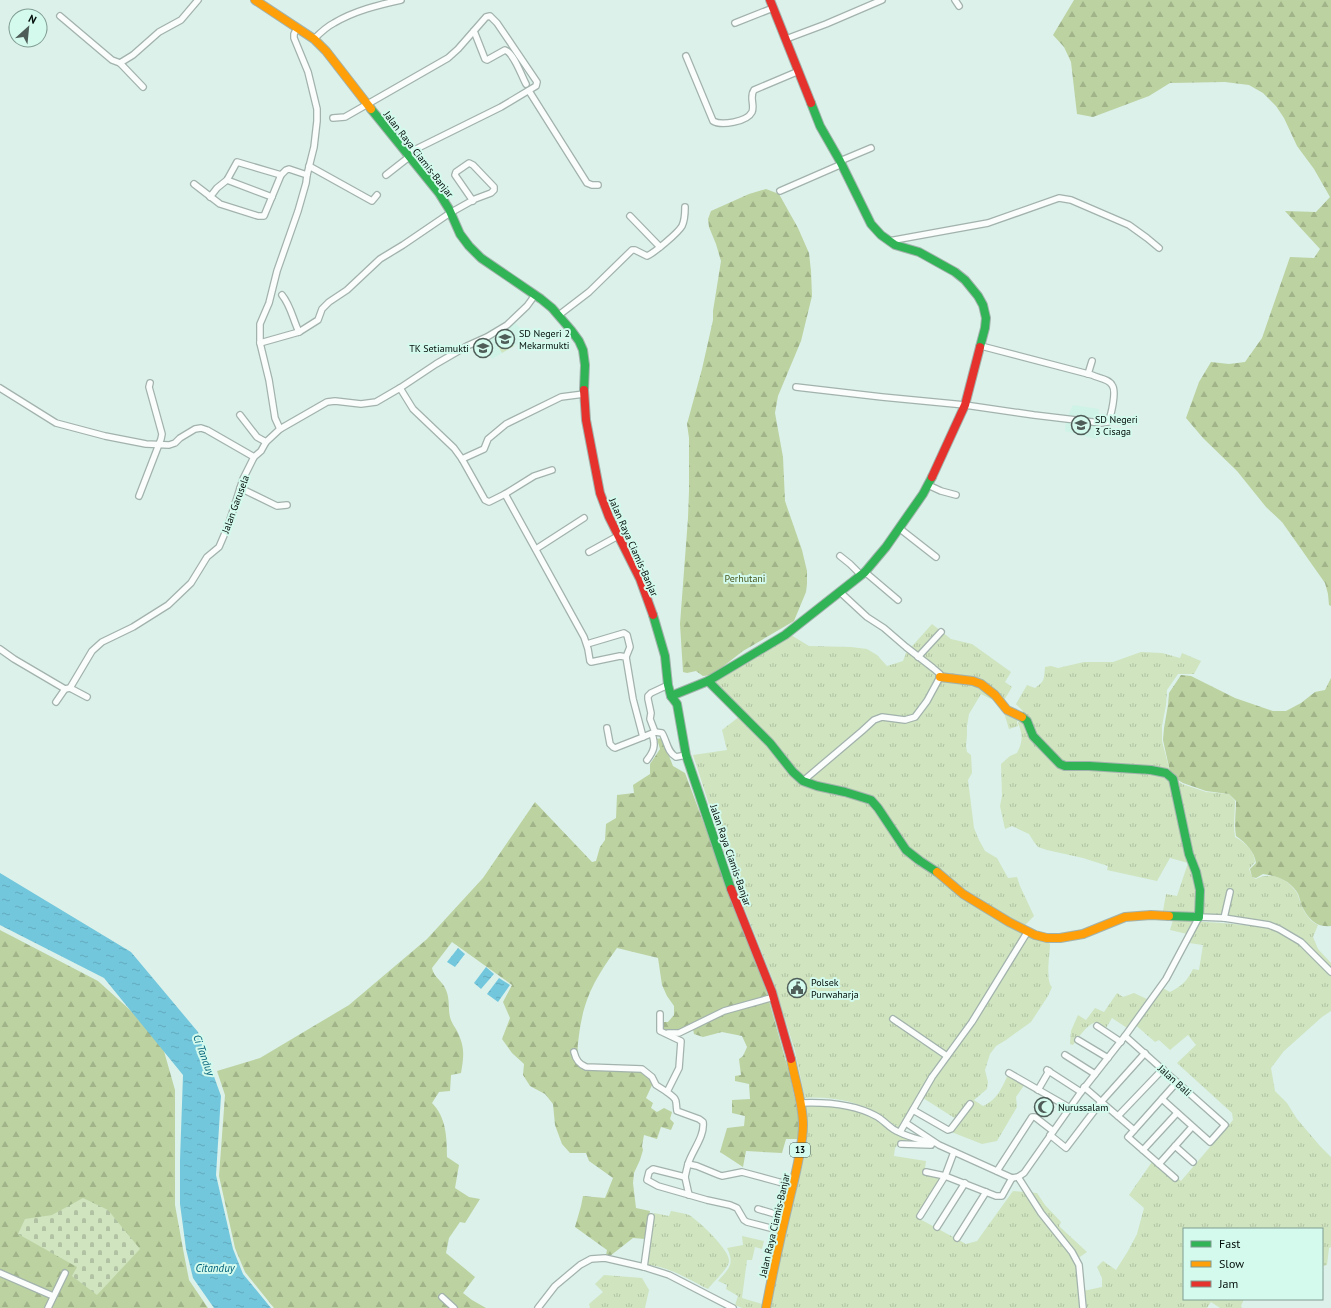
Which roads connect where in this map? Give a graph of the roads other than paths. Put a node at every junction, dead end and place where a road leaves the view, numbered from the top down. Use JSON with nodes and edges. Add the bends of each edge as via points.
{"nodes":[{"id":1,"x":198,"y":0,"type":"edge"},
{"id":2,"x":255,"y":0,"type":"edge"},
{"id":3,"x":402,"y":0,"type":"edge"},
{"id":4,"x":882,"y":0,"type":"edge"},
{"id":5,"x":955,"y":0,"type":"edge"},
{"id":6,"x":772,"y":4,"type":"edge"},
{"id":7,"x":959,"y":6,"type":"dead end"},
{"id":8,"x":60,"y":16,"type":"dead end"},
{"id":9,"x":735,"y":23,"type":"dead end"},
{"id":10,"x":297,"y":28,"type":"junction"},
{"id":11,"x":474,"y":32,"type":"junction"},
{"id":12,"x":314,"y":39,"type":"junction"},
{"id":13,"x":786,"y":39,"type":"junction"},
{"id":14,"x":686,"y":56,"type":"dead end"},
{"id":15,"x":120,"y":63,"type":"junction"},
{"id":16,"x":799,"y":71,"type":"junction"},
{"id":17,"x":526,"y":84,"type":"dead end"},
{"id":18,"x":143,"y":87,"type":"dead end"},
{"id":19,"x":529,"y":91,"type":"junction"},
{"id":20,"x":367,"y":104,"type":"junction"},
{"id":21,"x":333,"y":118,"type":"dead end"},
{"id":22,"x":871,"y":148,"type":"dead end"},
{"id":23,"x":407,"y":155,"type":"junction"},
{"id":24,"x":841,"y":163,"type":"junction"},
{"id":25,"x":309,"y":166,"type":"junction"},
{"id":26,"x":281,"y":175,"type":"junction"},
{"id":27,"x":307,"y":175,"type":"junction"},
{"id":28,"x":386,"y":175,"type":"dead end"},
{"id":29,"x":227,"y":180,"type":"junction"},
{"id":30,"x":194,"y":184,"type":"dead end"},
{"id":31,"x":598,"y":185,"type":"dead end"},
{"id":32,"x":780,"y":191,"type":"dead end"},
{"id":33,"x":377,"y":195,"type":"dead end"},
{"id":34,"x":210,"y":197,"type":"junction"},
{"id":35,"x":272,"y":197,"type":"junction"},
{"id":36,"x":473,"y":201,"type":"junction"},
{"id":37,"x":685,"y":207,"type":"dead end"},
{"id":38,"x":450,"y":213,"type":"junction"},
{"id":39,"x":630,"y":216,"type":"dead end"},
{"id":40,"x":889,"y":241,"type":"junction"},
{"id":41,"x":660,"y":247,"type":"junction"},
{"id":42,"x":1159,"y":248,"type":"dead end"},
{"id":43,"x":282,"y":295,"type":"dead end"},
{"id":44,"x":535,"y":295,"type":"junction"},
{"id":45,"x":559,"y":315,"type":"junction"},
{"id":46,"x":299,"y":332,"type":"junction"},
{"id":47,"x":260,"y":343,"type":"junction"},
{"id":48,"x":981,"y":346,"type":"junction"},
{"id":49,"x":1092,"y":361,"type":"dead end"},
{"id":50,"x":1088,"y":374,"type":"junction"},
{"id":51,"x":150,"y":383,"type":"dead end"},
{"id":52,"x":796,"y":387,"type":"dead end"},
{"id":53,"x":0,"y":388,"type":"edge"},
{"id":54,"x":400,"y":388,"type":"junction"},
{"id":55,"x":584,"y":394,"type":"junction"},
{"id":56,"x":965,"y":405,"type":"junction"},
{"id":57,"x":240,"y":415,"type":"dead end"},
{"id":58,"x":280,"y":430,"type":"junction"},
{"id":59,"x":266,"y":442,"type":"junction"},
{"id":60,"x":158,"y":445,"type":"junction"},
{"id":61,"x":254,"y":457,"type":"junction"},
{"id":62,"x":462,"y":459,"type":"junction"},
{"id":63,"x":552,"y":470,"type":"dead end"},
{"id":64,"x":928,"y":485,"type":"junction"},
{"id":65,"x":240,"y":488,"type":"junction"},
{"id":66,"x":505,"y":494,"type":"junction"},
{"id":67,"x":956,"y":495,"type":"dead end"},
{"id":68,"x":139,"y":496,"type":"dead end"},
{"id":69,"x":287,"y":506,"type":"dead end"},
{"id":70,"x":584,"y":518,"type":"dead end"},
{"id":71,"x":899,"y":528,"type":"junction"},
{"id":72,"x":618,"y":536,"type":"junction"},
{"id":73,"x":536,"y":549,"type":"junction"},
{"id":74,"x":589,"y":552,"type":"dead end"},
{"id":75,"x":840,"y":556,"type":"dead end"},
{"id":76,"x":936,"y":557,"type":"dead end"},
{"id":77,"x":863,"y":573,"type":"junction"},
{"id":78,"x":840,"y":592,"type":"junction"},
{"id":79,"x":898,"y":600,"type":"dead end"},
{"id":80,"x":941,"y":632,"type":"dead end"},
{"id":81,"x":586,"y":644,"type":"junction"},
{"id":82,"x":0,"y":649,"type":"edge"},
{"id":83,"x":918,"y":657,"type":"junction"},
{"id":84,"x":626,"y":658,"type":"junction"},
{"id":85,"x":940,"y":677,"type":"junction"},
{"id":86,"x":708,"y":681,"type":"junction"},
{"id":87,"x":668,"y":685,"type":"junction"},
{"id":88,"x":68,"y":688,"type":"junction"},
{"id":89,"x":671,"y":696,"type":"junction"},
{"id":90,"x":87,"y":697,"type":"dead end"},
{"id":91,"x":56,"y":702,"type":"dead end"},
{"id":92,"x":606,"y":728,"type":"dead end"},
{"id":93,"x":653,"y":733,"type":"junction"},
{"id":94,"x":643,"y":737,"type":"junction"},
{"id":95,"x":686,"y":755,"type":"junction"},
{"id":96,"x":647,"y":760,"type":"dead end"},
{"id":97,"x":802,"y":781,"type":"junction"},
{"id":98,"x":1230,"y":892,"type":"dead end"},
{"id":99,"x":1199,"y":918,"type":"junction"},
{"id":100,"x":1224,"y":918,"type":"junction"},
{"id":101,"x":1028,"y":931,"type":"junction"},
{"id":102,"x":1331,"y":972,"type":"edge"},
{"id":103,"x":774,"y":997,"type":"junction"},
{"id":104,"x":660,"y":1014,"type":"dead end"},
{"id":105,"x":893,"y":1019,"type":"dead end"},
{"id":106,"x":1097,"y":1026,"type":"dead end"},
{"id":107,"x":660,"y":1031,"type":"junction"},
{"id":108,"x":1125,"y":1036,"type":"junction"},
{"id":109,"x":1078,"y":1040,"type":"dead end"},
{"id":110,"x":1121,"y":1042,"type":"junction"},
{"id":111,"x":574,"y":1052,"type":"dead end"},
{"id":112,"x":1145,"y":1053,"type":"junction"},
{"id":113,"x":1064,"y":1055,"type":"dead end"},
{"id":114,"x":947,"y":1056,"type":"junction"},
{"id":115,"x":1108,"y":1058,"type":"junction"},
{"id":116,"x":1162,"y":1069,"type":"junction"},
{"id":117,"x":1009,"y":1073,"type":"dead end"},
{"id":118,"x":1095,"y":1074,"type":"junction"},
{"id":119,"x":1177,"y":1082,"type":"junction"},
{"id":120,"x":1038,"y":1090,"type":"junction"},
{"id":121,"x":1083,"y":1090,"type":"junction"},
{"id":122,"x":667,"y":1092,"type":"junction"},
{"id":123,"x":1162,"y":1100,"type":"junction"},
{"id":124,"x":1101,"y":1102,"type":"junction"},
{"id":125,"x":800,"y":1104,"type":"junction"},
{"id":126,"x":970,"y":1104,"type":"dead end"},
{"id":127,"x":1070,"y":1108,"type":"junction"},
{"id":128,"x":913,"y":1110,"type":"junction"},
{"id":129,"x":1177,"y":1113,"type":"junction"},
{"id":130,"x":1118,"y":1116,"type":"junction"},
{"id":131,"x":906,"y":1123,"type":"junction"},
{"id":132,"x":1192,"y":1127,"type":"junction"},
{"id":133,"x":1134,"y":1130,"type":"junction"},
{"id":134,"x":900,"y":1132,"type":"junction"},
{"id":135,"x":1051,"y":1133,"type":"junction"},
{"id":136,"x":901,"y":1144,"type":"dead end"},
{"id":137,"x":939,"y":1145,"type":"junction"},
{"id":138,"x":1175,"y":1146,"type":"junction"},
{"id":139,"x":1143,"y":1150,"type":"junction"},
{"id":140,"x":954,"y":1152,"type":"junction"},
{"id":141,"x":1193,"y":1162,"type":"dead end"},
{"id":142,"x":688,"y":1164,"type":"junction"},
{"id":143,"x":1159,"y":1164,"type":"junction"},
{"id":144,"x":997,"y":1171,"type":"junction"},
{"id":145,"x":926,"y":1172,"type":"dead end"},
{"id":146,"x":945,"y":1176,"type":"junction"},
{"id":147,"x":1018,"y":1176,"type":"junction"},
{"id":148,"x":685,"y":1177,"type":"junction"},
{"id":149,"x":1012,"y":1178,"type":"junction"},
{"id":150,"x":1175,"y":1178,"type":"dead end"},
{"id":151,"x":965,"y":1183,"type":"junction"},
{"id":152,"x":793,"y":1185,"type":"junction"},
{"id":153,"x":986,"y":1192,"type":"junction"},
{"id":154,"x":689,"y":1194,"type":"junction"},
{"id":155,"x":758,"y":1209,"type":"dead end"},
{"id":156,"x":920,"y":1216,"type":"dead end"},
{"id":157,"x":651,"y":1217,"type":"dead end"},
{"id":158,"x":785,"y":1217,"type":"junction"},
{"id":159,"x":938,"y":1227,"type":"dead end"},
{"id":160,"x":782,"y":1231,"type":"junction"},
{"id":161,"x":957,"y":1238,"type":"dead end"},
{"id":162,"x":644,"y":1267,"type":"junction"},
{"id":163,"x":0,"y":1273,"type":"edge"},
{"id":164,"x":65,"y":1273,"type":"dead end"},
{"id":165,"x":53,"y":1296,"type":"junction"},
{"id":166,"x":442,"y":1297,"type":"dead end"},
{"id":167,"x":48,"y":1308,"type":"edge"},
{"id":168,"x":454,"y":1308,"type":"edge"},
{"id":169,"x":538,"y":1308,"type":"edge"},
{"id":170,"x":733,"y":1308,"type":"edge"},
{"id":171,"x":766,"y":1308,"type":"edge"},
{"id":172,"x":1083,"y":1308,"type":"edge"}],
"edges":[{"from":1,"to":15,"type":"street","via":[[181,20],[159,32]]},
{"from":2,"to":10,"type":"main road","name":"Jalan Raya Ciamis-Banjar","number":"13"},
{"from":3,"to":12,"type":"street","via":[[380,4],[348,16],[333,23]]},
{"from":4,"to":13,"type":"street"},
{"from":5,"to":7,"type":"street"},
{"from":6,"to":9,"type":"street"},
{"from":6,"to":13,"type":"main road"},
{"from":8,"to":15,"type":"street","via":[[112,60]]},
{"from":10,"to":12,"type":"main road","name":"Jalan Raya Ciamis-Banjar","number":"13"},
{"from":10,"to":25,"type":"street","via":[[294,38],[308,72],[317,109],[314,147]]},
{"from":11,"to":17,"type":"street","via":[[485,60],[505,50],[508,51]]},
{"from":11,"to":19,"type":"street","via":[[486,16],[492,17],[537,82]]},
{"from":11,"to":20,"type":"street","via":[[448,58]]},
{"from":12,"to":20,"type":"main road","name":"Jalan Raya Ciamis-Banjar","number":"13"},
{"from":13,"to":16,"type":"main road"},
{"from":14,"to":16,"type":"street","via":[[713,122],[720,124],[749,116],[753,109],[754,90]]},
{"from":15,"to":18,"type":"street"},
{"from":16,"to":24,"type":"main road","via":[[820,126]]},
{"from":19,"to":23,"type":"street"},
{"from":19,"to":31,"type":"street","via":[[587,182]]},
{"from":20,"to":21,"type":"street","via":[[345,116]]},
{"from":20,"to":23,"type":"main road","name":"Jalan Raya Ciamis-Banjar","number":"13"},
{"from":22,"to":24,"type":"street"},
{"from":23,"to":28,"type":"street"},
{"from":23,"to":38,"type":"main road","name":"Jalan Raya Ciamis-Banjar","number":"13","via":[[439,193]]},
{"from":24,"to":32,"type":"street"},
{"from":24,"to":40,"type":"main road","via":[[871,224]]},
{"from":25,"to":27,"type":"street"},
{"from":25,"to":33,"type":"street","via":[[372,201]]},
{"from":26,"to":27,"type":"street","via":[[289,169]]},
{"from":26,"to":29,"type":"street","via":[[237,162]]},
{"from":26,"to":35,"type":"street"},
{"from":27,"to":47,"type":"street","via":[[298,211],[260,324]]},
{"from":29,"to":34,"type":"street"},
{"from":29,"to":35,"type":"street"},
{"from":30,"to":34,"type":"street"},
{"from":34,"to":35,"type":"street","via":[[220,204],[262,216]]},
{"from":36,"to":36,"type":"street","via":[[488,195],[494,189],[469,163],[455,175]]},
{"from":36,"to":38,"type":"street"},
{"from":37,"to":41,"type":"street","via":[[680,229]]},
{"from":38,"to":44,"type":"main road","name":"Jalan Raya Ciamis-Banjar","number":"13","via":[[460,234],[474,252]]},
{"from":38,"to":46,"type":"street","via":[[380,259],[347,290],[329,302],[322,309],[318,320]]},
{"from":39,"to":41,"type":"street"},
{"from":40,"to":42,"type":"street","via":[[988,223],[1064,198],[1129,225]]},
{"from":40,"to":48,"type":"main road","via":[[919,252],[956,272],[965,280],[983,305],[986,318]]},
{"from":41,"to":45,"type":"street","via":[[647,256],[632,250],[589,292]]},
{"from":43,"to":46,"type":"street"},
{"from":44,"to":45,"type":"main road","name":"Jalan Raya Ciamis-Banjar","number":"13"},
{"from":44,"to":54,"type":"street","name":"Jalan Garusela","via":[[507,325],[436,364]]},
{"from":45,"to":55,"type":"main road","name":"Jalan Raya Ciamis-Banjar","number":"13","via":[[579,341],[585,357]]},
{"from":46,"to":47,"type":"street"},
{"from":47,"to":58,"type":"street","via":[[275,418]]},
{"from":48,"to":50,"type":"street"},
{"from":48,"to":56,"type":"main road"},
{"from":49,"to":50,"type":"street"},
{"from":50,"to":56,"type":"street","via":[[1109,382],[1114,388],[1108,422]]},
{"from":51,"to":60,"type":"street","via":[[162,434]]},
{"from":52,"to":56,"type":"street"},
{"from":53,"to":60,"type":"street","via":[[56,423],[105,436]]},
{"from":54,"to":58,"type":"street","name":"Jalan Garusela","via":[[373,403],[327,402]]},
{"from":54,"to":62,"type":"street","via":[[413,410],[451,445]]},
{"from":55,"to":62,"type":"street","via":[[561,397],[506,424],[488,439],[484,449]]},
{"from":55,"to":72,"type":"main road","name":"Jalan Raya Ciamis-Banjar","number":"13","via":[[597,479],[604,505]]},
{"from":56,"to":64,"type":"main road"},
{"from":57,"to":59,"type":"street","via":[[257,437]]},
{"from":58,"to":59,"type":"street","name":"Jalan Garusela"},
{"from":59,"to":61,"type":"street","name":"Jalan Garusela"},
{"from":60,"to":61,"type":"street","via":[[172,444],[194,429],[201,428]]},
{"from":60,"to":68,"type":"street"},
{"from":61,"to":65,"type":"street","name":"Jalan Garusela"},
{"from":62,"to":66,"type":"street","via":[[485,500],[489,502]]},
{"from":63,"to":66,"type":"street","via":[[534,476]]},
{"from":64,"to":67,"type":"street"},
{"from":64,"to":71,"type":"main road"},
{"from":65,"to":69,"type":"street","via":[[277,506]]},
{"from":65,"to":88,"type":"street","name":"Jalan Garusela","via":[[219,547],[207,557],[191,582],[168,605],[96,647]]},
{"from":66,"to":73,"type":"street"},
{"from":70,"to":73,"type":"street"},
{"from":71,"to":76,"type":"street"},
{"from":71,"to":77,"type":"main road"},
{"from":72,"to":74,"type":"street"},
{"from":72,"to":87,"type":"main road","name":"Jalan Raya Ciamis-Banjar","number":"13","via":[[640,579],[652,612],[665,656]]},
{"from":73,"to":81,"type":"street"},
{"from":75,"to":77,"type":"street"},
{"from":77,"to":78,"type":"main road"},
{"from":77,"to":79,"type":"street"},
{"from":78,"to":83,"type":"street","via":[[866,617],[884,628]]},
{"from":78,"to":86,"type":"main road","via":[[796,627]]},
{"from":80,"to":83,"type":"street"},
{"from":81,"to":84,"type":"street","via":[[588,659],[591,662],[620,656]]},
{"from":81,"to":84,"type":"street","via":[[624,633],[628,635],[630,647]]},
{"from":82,"to":88,"type":"street"},
{"from":83,"to":85,"type":"street","via":[[940,674]]},
{"from":84,"to":94,"type":"street"},
{"from":85,"to":97,"type":"street","via":[[915,717],[904,720],[882,717],[874,720]]},
{"from":85,"to":99,"type":"main road","via":[[981,684],[995,695],[1007,710],[1027,721],[1033,736],[1065,766],[1151,770],[1169,775],[1175,784],[1184,833],[1200,890]]},
{"from":86,"to":89,"type":"main road"},
{"from":86,"to":97,"type":"main road","via":[[770,744]]},
{"from":87,"to":89,"type":"main road","name":"Jalan Raya Ciamis-Banjar","number":"13"},
{"from":87,"to":93,"type":"street","via":[[648,696]]},
{"from":88,"to":90,"type":"street"},
{"from":88,"to":91,"type":"street","name":"Jalan Garusela"},
{"from":89,"to":95,"type":"main road","name":"Jalan Raya Ciamis-Banjar","number":"13","via":[[676,704]]},
{"from":92,"to":94,"type":"street","via":[[610,744],[615,748]]},
{"from":93,"to":94,"type":"street"},
{"from":93,"to":95,"type":"street","via":[[663,734],[667,748],[674,757]]},
{"from":93,"to":96,"type":"street","via":[[654,748]]},
{"from":95,"to":103,"type":"main road","name":"Jalan Raya Ciamis-Banjar","number":"13","via":[[729,883]]},
{"from":97,"to":101,"type":"main road","via":[[871,800],[912,856],[932,868],[963,894]]},
{"from":98,"to":100,"type":"street"},
{"from":99,"to":100,"type":"street"},
{"from":99,"to":101,"type":"main road","via":[[1151,915],[1125,917],[1083,934],[1060,938],[1047,938]]},
{"from":99,"to":108,"type":"street","via":[[1166,979]]},
{"from":100,"to":102,"type":"street","via":[[1279,929],[1301,942]]},
{"from":101,"to":114,"type":"street","via":[[972,1022]]},
{"from":103,"to":107,"type":"street","via":[[724,1011],[679,1033]]},
{"from":103,"to":125,"type":"main road","name":"Jalan Raya Ciamis-Banjar","number":"13","via":[[788,1046]]},
{"from":104,"to":107,"type":"street"},
{"from":105,"to":114,"type":"street"},
{"from":106,"to":110,"type":"street"},
{"from":107,"to":122,"type":"street","via":[[681,1042],[679,1068]]},
{"from":108,"to":110,"type":"street"},
{"from":108,"to":112,"type":"street","name":"Jalan Bali"},
{"from":109,"to":115,"type":"street"},
{"from":110,"to":115,"type":"street"},
{"from":111,"to":122,"type":"street","via":[[579,1063],[586,1067],[642,1069]]},
{"from":112,"to":116,"type":"street","name":"Jalan Bali"},
{"from":112,"to":124,"type":"street"},
{"from":113,"to":118,"type":"street"},
{"from":114,"to":128,"type":"street"},
{"from":115,"to":118,"type":"street"},
{"from":116,"to":119,"type":"street","name":"Jalan Bali"},
{"from":116,"to":130,"type":"street"},
{"from":117,"to":120,"type":"street"},
{"from":118,"to":121,"type":"street"},
{"from":119,"to":123,"type":"street"},
{"from":119,"to":132,"type":"street","name":"Jalan Bali","via":[[1225,1125],[1210,1142]]},
{"from":120,"to":121,"type":"street","via":[[1048,1070]]},
{"from":120,"to":127,"type":"street"},
{"from":121,"to":124,"type":"street"},
{"from":121,"to":127,"type":"street"},
{"from":122,"to":142,"type":"street","via":[[677,1101],[677,1111],[699,1119],[704,1124]]},
{"from":123,"to":129,"type":"street"},
{"from":123,"to":133,"type":"street"},
{"from":124,"to":130,"type":"street"},
{"from":124,"to":135,"type":"street","via":[[1066,1148]]},
{"from":125,"to":134,"type":"street","via":[[818,1102],[867,1112]]},
{"from":125,"to":152,"type":"main road","name":"Jalan Raya Ciamis-Banjar","number":"13","via":[[803,1125]]},
{"from":126,"to":128,"type":"street","via":[[948,1130]]},
{"from":127,"to":135,"type":"street"},
{"from":128,"to":131,"type":"street"},
{"from":129,"to":132,"type":"street"},
{"from":129,"to":139,"type":"street"},
{"from":130,"to":133,"type":"street"},
{"from":131,"to":134,"type":"street"},
{"from":131,"to":137,"type":"street"},
{"from":132,"to":138,"type":"street"},
{"from":133,"to":139,"type":"street","via":[[1128,1137]]},
{"from":134,"to":137,"type":"street"},
{"from":135,"to":144,"type":"street","via":[[1035,1117],[1031,1119]]},
{"from":135,"to":147,"type":"street","via":[[1024,1173]]},
{"from":136,"to":137,"type":"street"},
{"from":137,"to":140,"type":"street"},
{"from":138,"to":141,"type":"street"},
{"from":138,"to":143,"type":"street"},
{"from":139,"to":143,"type":"street"},
{"from":140,"to":144,"type":"street"},
{"from":140,"to":146,"type":"street"},
{"from":142,"to":148,"type":"street"},
{"from":142,"to":152,"type":"street","via":[[722,1176],[742,1172]]},
{"from":143,"to":150,"type":"street"},
{"from":144,"to":149,"type":"street"},
{"from":145,"to":146,"type":"street"},
{"from":146,"to":151,"type":"street"},
{"from":146,"to":156,"type":"street"},
{"from":147,"to":149,"type":"street"},
{"from":147,"to":172,"type":"street","via":[[1079,1265]]},
{"from":148,"to":154,"type":"street"},
{"from":148,"to":154,"type":"street","via":[[653,1169],[646,1180]]},
{"from":149,"to":153,"type":"street","via":[[1002,1196]]},
{"from":151,"to":153,"type":"street"},
{"from":151,"to":159,"type":"street"},
{"from":152,"to":158,"type":"main road","name":"Jalan Raya Ciamis-Banjar","number":"13"},
{"from":153,"to":161,"type":"street"},
{"from":154,"to":160,"type":"street","via":[[730,1205],[737,1208],[747,1222]]},
{"from":155,"to":158,"type":"street"},
{"from":157,"to":162,"type":"street"},
{"from":158,"to":160,"type":"main road","name":"Jalan Raya Ciamis-Banjar","number":"13"},
{"from":160,"to":171,"type":"main road","name":"Jalan Raya Ciamis-Banjar","number":"13"},
{"from":162,"to":169,"type":"street","via":[[605,1258],[591,1259],[555,1286]]},
{"from":162,"to":170,"type":"street","via":[[669,1275]]},
{"from":163,"to":165,"type":"street"},
{"from":164,"to":165,"type":"street"},
{"from":165,"to":167,"type":"street"},
{"from":166,"to":168,"type":"street"}]}
